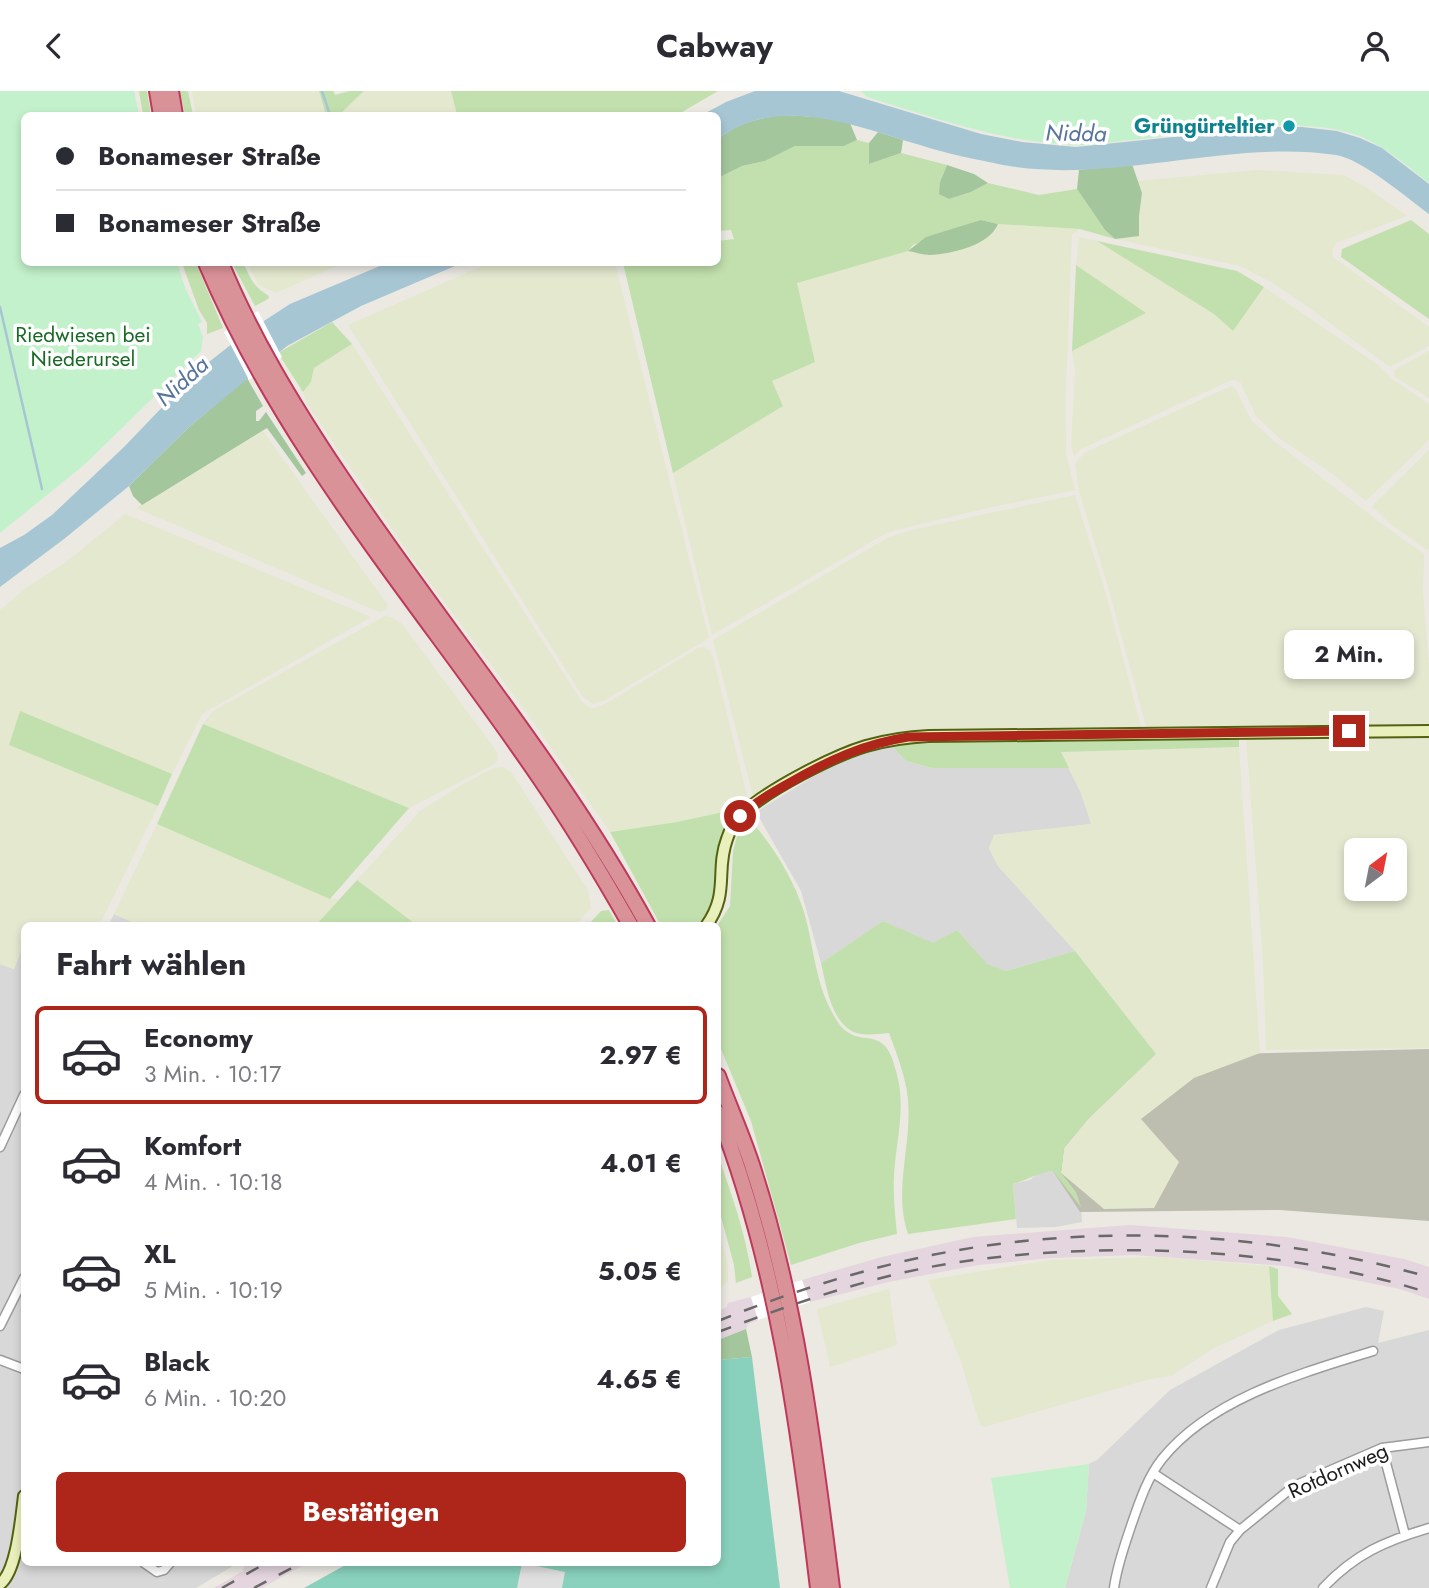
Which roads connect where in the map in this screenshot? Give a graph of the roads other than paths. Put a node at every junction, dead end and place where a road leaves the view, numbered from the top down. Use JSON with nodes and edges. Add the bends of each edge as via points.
{"nodes":[{"id":1,"x":157,"y":91,"type":"edge"},
{"id":2,"x":171,"y":91,"type":"edge"},
{"id":3,"x":160,"y":112,"type":"edge"},
{"id":4,"x":174,"y":112,"type":"edge"},
{"id":5,"x":208,"y":266,"type":"edge"},
{"id":6,"x":222,"y":266,"type":"edge"},
{"id":7,"x":241,"y":321,"type":"junction"},
{"id":8,"x":265,"y":369,"type":"junction"},
{"id":9,"x":1429,"y":731,"type":"edge"},
{"id":10,"x":629,"y":922,"type":"edge"},
{"id":11,"x":646,"y":922,"type":"edge"},
{"id":12,"x":709,"y":922,"type":"edge"},
{"id":13,"x":721,"y":1084,"type":"edge"},
{"id":14,"x":21,"y":1102,"type":"edge"},
{"id":15,"x":721,"y":1122,"type":"edge"},
{"id":16,"x":0,"y":1147,"type":"edge"},
{"id":17,"x":21,"y":1283,"type":"edge"},
{"id":18,"x":0,"y":1327,"type":"edge"},
{"id":19,"x":1374,"y":1351,"type":"dead end"},
{"id":20,"x":0,"y":1360,"type":"edge"},
{"id":21,"x":21,"y":1368,"type":"edge"},
{"id":22,"x":1429,"y":1442,"type":"edge"},
{"id":23,"x":1381,"y":1448,"type":"junction"},
{"id":24,"x":1153,"y":1473,"type":"junction"},
{"id":25,"x":21,"y":1512,"type":"edge"},
{"id":26,"x":1429,"y":1528,"type":"edge"},
{"id":27,"x":1240,"y":1531,"type":"junction"},
{"id":28,"x":1405,"y":1535,"type":"junction"},
{"id":29,"x":148,"y":1566,"type":"edge"},
{"id":30,"x":167,"y":1567,"type":"edge"},
{"id":31,"x":0,"y":1584,"type":"edge"},
{"id":32,"x":818,"y":1588,"type":"edge"},
{"id":33,"x":832,"y":1588,"type":"edge"},
{"id":34,"x":1114,"y":1588,"type":"edge"},
{"id":35,"x":1211,"y":1588,"type":"edge"},
{"id":36,"x":1323,"y":1588,"type":"edge"}],
"edges":[{"from":1,"to":3,"type":"highway"},
{"from":2,"to":4,"type":"highway"},
{"from":5,"to":7,"type":"highway"},
{"from":6,"to":7,"type":"highway"},
{"from":7,"to":8,"type":"highway"},
{"from":8,"to":10,"type":"highway","via":[[351,517],[553,797]]},
{"from":8,"to":11,"type":"highway","via":[[574,803]]},
{"from":9,"to":12,"type":"street","via":[[929,736],[878,743],[822,764],[740,816],[725,845],[720,898]]},
{"from":13,"to":33,"type":"highway","via":[[752,1167],[791,1321]]},
{"from":14,"to":16,"type":"street"},
{"from":15,"to":32,"type":"highway","via":[[739,1172],[781,1339]]},
{"from":17,"to":18,"type":"street"},
{"from":19,"to":24,"type":"street","via":[[1287,1377],[1236,1401],[1174,1446]]},
{"from":20,"to":21,"type":"street"},
{"from":22,"to":23,"type":"street","name":"Rotdornweg"},
{"from":23,"to":27,"type":"street","name":"Rotdornweg","via":[[1294,1486]]},
{"from":23,"to":28,"type":"street"},
{"from":24,"to":27,"type":"street"},
{"from":24,"to":34,"type":"street"},
{"from":25,"to":31,"type":"street","via":[[10,1569]]},
{"from":26,"to":28,"type":"street"},
{"from":27,"to":35,"type":"street","name":"Rotdornweg","via":[[1230,1542]]},
{"from":28,"to":36,"type":"street","via":[[1370,1549]]},
{"from":29,"to":30,"type":"street","via":[[157,1572]]}]}
